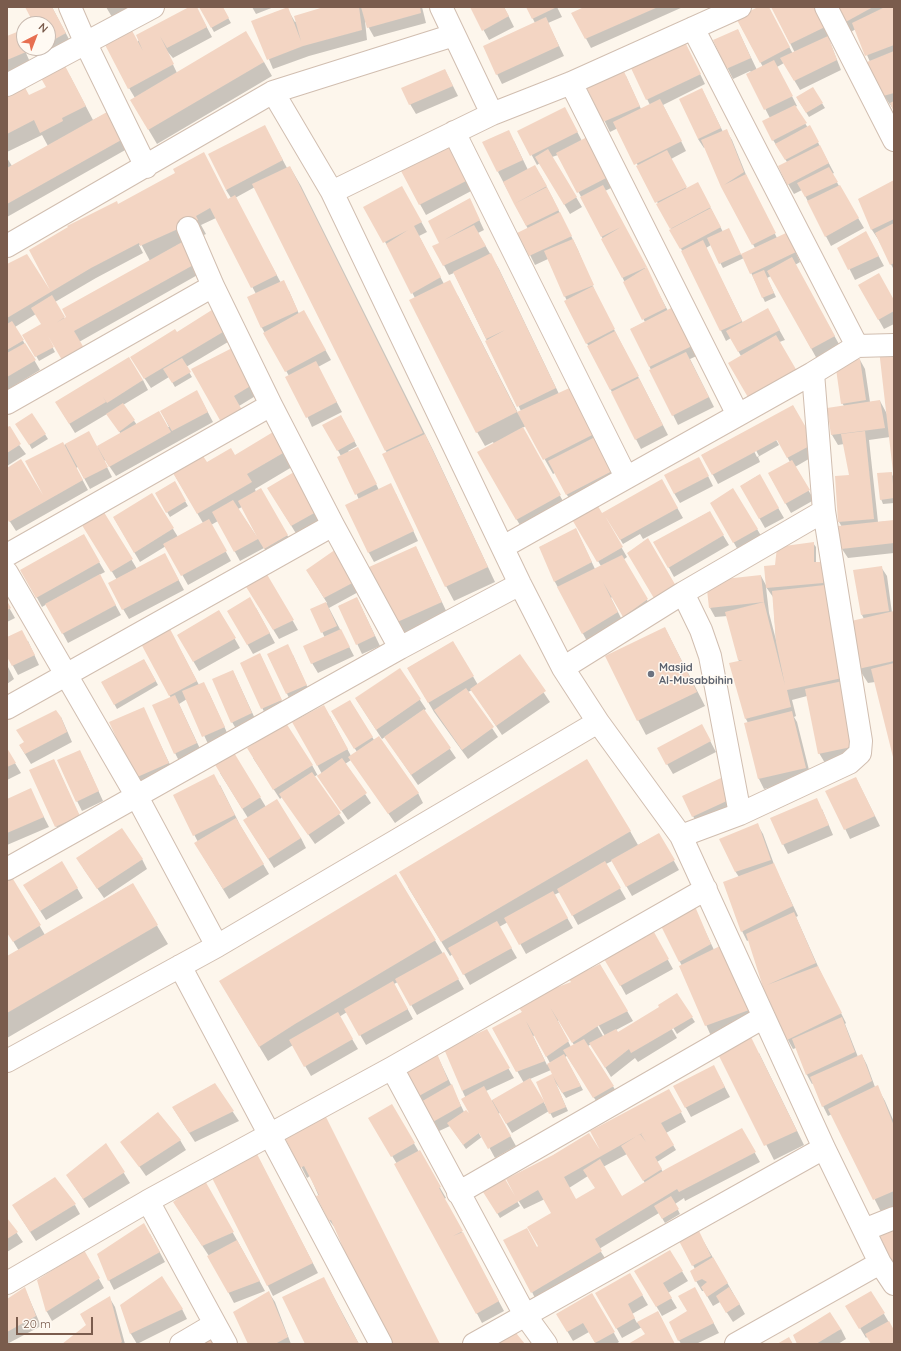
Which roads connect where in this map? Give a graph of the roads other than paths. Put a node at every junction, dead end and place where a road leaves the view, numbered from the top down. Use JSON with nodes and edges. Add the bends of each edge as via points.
{"nodes":[{"id":1,"x":70,"y":7,"type":"edge"},
{"id":2,"x":153,"y":7,"type":"edge"},
{"id":3,"x":441,"y":7,"type":"edge"},
{"id":4,"x":740,"y":7,"type":"edge"},
{"id":5,"x":826,"y":7,"type":"edge"},
{"id":6,"x":693,"y":28,"type":"junction"},
{"id":7,"x":454,"y":35,"type":"junction"},
{"id":8,"x":86,"y":44,"type":"junction"},
{"id":9,"x":571,"y":83,"type":"junction"},
{"id":10,"x":7,"y":85,"type":"edge"},
{"id":11,"x":273,"y":92,"type":"junction"},
{"id":12,"x":492,"y":114,"type":"junction"},
{"id":13,"x":454,"y":132,"type":"junction"},
{"id":14,"x":894,"y":140,"type":"edge"},
{"id":15,"x":146,"y":166,"type":"junction"},
{"id":16,"x":332,"y":192,"type":"junction"},
{"id":17,"x":188,"y":228,"type":"dead end"},
{"id":18,"x":7,"y":246,"type":"edge"},
{"id":19,"x":213,"y":286,"type":"junction"},
{"id":20,"x":894,"y":345,"type":"edge"},
{"id":21,"x":857,"y":346,"type":"junction"},
{"id":22,"x":813,"y":373,"type":"junction"},
{"id":23,"x":7,"y":403,"type":"edge"},
{"id":24,"x":271,"y":405,"type":"junction"},
{"id":25,"x":738,"y":415,"type":"junction"},
{"id":26,"x":626,"y":477,"type":"junction"},
{"id":27,"x":824,"y":511,"type":"junction"},
{"id":28,"x":332,"y":525,"type":"junction"},
{"id":29,"x":503,"y":547,"type":"junction"},
{"id":30,"x":7,"y":555,"type":"edge"},
{"id":31,"x":7,"y":573,"type":"edge"},
{"id":32,"x":520,"y":584,"type":"junction"},
{"id":33,"x":683,"y":593,"type":"junction"},
{"id":34,"x":400,"y":648,"type":"junction"},
{"id":35,"x":564,"y":668,"type":"junction"},
{"id":36,"x":66,"y":673,"type":"junction"},
{"id":37,"x":7,"y":708,"type":"edge"},
{"id":38,"x":598,"y":722,"type":"junction"},
{"id":39,"x":136,"y":795,"type":"junction"},
{"id":40,"x":740,"y":814,"type":"junction"},
{"id":41,"x":681,"y":836,"type":"junction"},
{"id":42,"x":7,"y":869,"type":"edge"},
{"id":43,"x":706,"y":889,"type":"junction"},
{"id":44,"x":217,"y":946,"type":"junction"},
{"id":45,"x":180,"y":966,"type":"junction"},
{"id":46,"x":764,"y":1017,"type":"junction"},
{"id":47,"x":7,"y":1061,"type":"edge"},
{"id":48,"x":392,"y":1068,"type":"junction"},
{"id":49,"x":269,"y":1136,"type":"junction"},
{"id":50,"x":824,"y":1148,"type":"junction"},
{"id":51,"x":458,"y":1193,"type":"junction"},
{"id":52,"x":148,"y":1201,"type":"junction"},
{"id":53,"x":894,"y":1218,"type":"edge"},
{"id":54,"x":864,"y":1230,"type":"junction"},
{"id":55,"x":880,"y":1263,"type":"junction"},
{"id":56,"x":7,"y":1283,"type":"edge"},
{"id":57,"x":894,"y":1284,"type":"edge"},
{"id":58,"x":525,"y":1315,"type":"junction"},
{"id":59,"x":215,"y":1324,"type":"junction"},
{"id":60,"x":181,"y":1344,"type":"edge"},
{"id":61,"x":226,"y":1344,"type":"edge"},
{"id":62,"x":381,"y":1344,"type":"edge"},
{"id":63,"x":474,"y":1344,"type":"edge"},
{"id":64,"x":546,"y":1344,"type":"edge"},
{"id":65,"x":736,"y":1344,"type":"edge"}],
"edges":[{"from":1,"to":8,"type":"street"},
{"from":2,"to":8,"type":"street"},
{"from":3,"to":7,"type":"street"},
{"from":4,"to":6,"type":"street"},
{"from":5,"to":14,"type":"street"},
{"from":6,"to":9,"type":"street"},
{"from":6,"to":21,"type":"street"},
{"from":7,"to":11,"type":"street"},
{"from":7,"to":12,"type":"street"},
{"from":8,"to":10,"type":"street"},
{"from":8,"to":15,"type":"street"},
{"from":9,"to":12,"type":"street"},
{"from":9,"to":25,"type":"street"},
{"from":11,"to":15,"type":"street"},
{"from":11,"to":16,"type":"street"},
{"from":12,"to":13,"type":"street"},
{"from":13,"to":16,"type":"street"},
{"from":13,"to":26,"type":"street"},
{"from":15,"to":18,"type":"street"},
{"from":16,"to":29,"type":"street"},
{"from":17,"to":19,"type":"street"},
{"from":19,"to":23,"type":"street"},
{"from":19,"to":24,"type":"street"},
{"from":20,"to":21,"type":"street"},
{"from":21,"to":22,"type":"street"},
{"from":22,"to":25,"type":"street"},
{"from":22,"to":27,"type":"street"},
{"from":24,"to":28,"type":"street"},
{"from":24,"to":30,"type":"street"},
{"from":25,"to":26,"type":"street"},
{"from":26,"to":29,"type":"street"},
{"from":27,"to":33,"type":"street"},
{"from":27,"to":40,"type":"street","via":[[861,741],[860,753],[849,763]]},
{"from":28,"to":34,"type":"street"},
{"from":28,"to":36,"type":"street"},
{"from":29,"to":32,"type":"street"},
{"from":31,"to":36,"type":"street"},
{"from":32,"to":34,"type":"street"},
{"from":32,"to":35,"type":"street"},
{"from":33,"to":35,"type":"street"},
{"from":33,"to":40,"type":"street","via":[[710,656]]},
{"from":34,"to":39,"type":"street"},
{"from":35,"to":38,"type":"street"},
{"from":36,"to":37,"type":"street"},
{"from":36,"to":39,"type":"street"},
{"from":38,"to":41,"type":"street"},
{"from":38,"to":44,"type":"street"},
{"from":39,"to":42,"type":"street"},
{"from":39,"to":44,"type":"street"},
{"from":40,"to":41,"type":"street"},
{"from":41,"to":43,"type":"street"},
{"from":43,"to":46,"type":"street"},
{"from":43,"to":48,"type":"street"},
{"from":44,"to":45,"type":"street"},
{"from":45,"to":47,"type":"street"},
{"from":45,"to":49,"type":"street"},
{"from":46,"to":50,"type":"street"},
{"from":46,"to":51,"type":"street"},
{"from":48,"to":49,"type":"street"},
{"from":48,"to":51,"type":"street"},
{"from":49,"to":52,"type":"street"},
{"from":49,"to":62,"type":"street"},
{"from":50,"to":54,"type":"street"},
{"from":50,"to":58,"type":"street"},
{"from":51,"to":58,"type":"street"},
{"from":52,"to":56,"type":"street"},
{"from":52,"to":59,"type":"street"},
{"from":53,"to":54,"type":"street"},
{"from":54,"to":55,"type":"street"},
{"from":55,"to":57,"type":"street"},
{"from":55,"to":65,"type":"street"},
{"from":58,"to":63,"type":"street"},
{"from":58,"to":64,"type":"street"},
{"from":59,"to":60,"type":"street"},
{"from":59,"to":61,"type":"street"}]}
